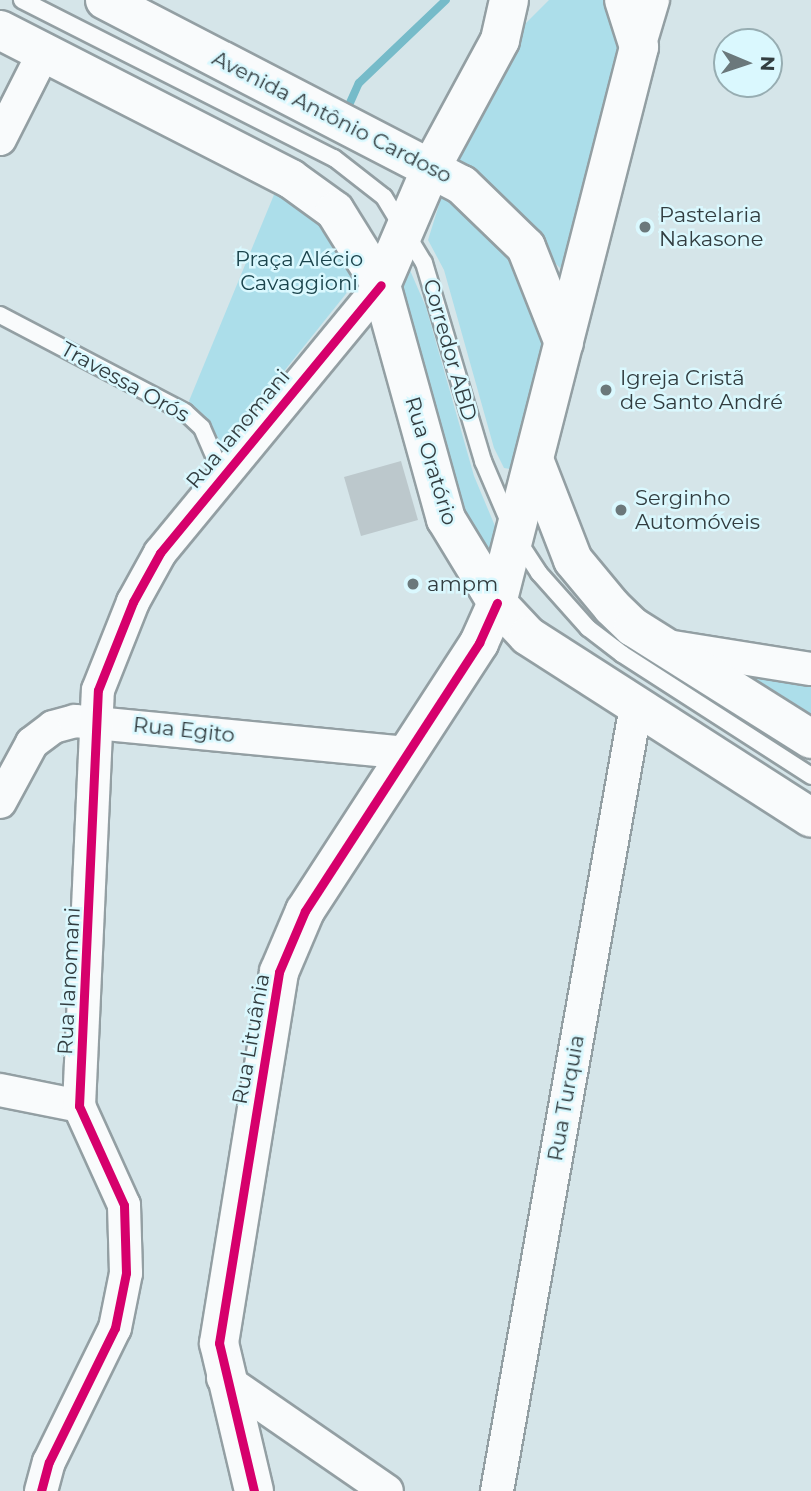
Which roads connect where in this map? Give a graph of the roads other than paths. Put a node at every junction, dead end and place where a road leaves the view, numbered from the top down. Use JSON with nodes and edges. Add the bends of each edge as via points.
{"nodes":[{"id":1,"x":22,"y":0,"type":"edge"},
{"id":2,"x":105,"y":0,"type":"edge"},
{"id":3,"x":509,"y":0,"type":"edge"},
{"id":4,"x":535,"y":0,"type":"edge"},
{"id":5,"x":624,"y":0,"type":"edge"},
{"id":6,"x":653,"y":0,"type":"edge"},
{"id":7,"x":0,"y":30,"type":"edge"},
{"id":8,"x":500,"y":40,"type":"junction"},
{"id":9,"x":639,"y":47,"type":"junction"},
{"id":10,"x":44,"y":52,"type":"junction"},
{"id":11,"x":0,"y":139,"type":"edge"},
{"id":12,"x":432,"y":166,"type":"junction"},
{"id":13,"x":405,"y":226,"type":"junction"},
{"id":14,"x":381,"y":285,"type":"junction"},
{"id":15,"x":0,"y":315,"type":"edge"},
{"id":16,"x":564,"y":344,"type":"junction"},
{"id":17,"x":535,"y":461,"type":"junction"},
{"id":18,"x":222,"y":474,"type":"junction"},
{"id":19,"x":515,"y":536,"type":"junction"},
{"id":20,"x":497,"y":603,"type":"junction"},
{"id":21,"x":664,"y":646,"type":"junction"},
{"id":22,"x":811,"y":668,"type":"edge"},
{"id":23,"x":636,"y":706,"type":"junction"},
{"id":24,"x":101,"y":722,"type":"junction"},
{"id":25,"x":811,"y":739,"type":"edge"},
{"id":26,"x":408,"y":753,"type":"junction"},
{"id":27,"x":811,"y":776,"type":"edge"},
{"id":28,"x":0,"y":802,"type":"edge"},
{"id":29,"x":811,"y":818,"type":"edge"},
{"id":30,"x":0,"y":1090,"type":"edge"},
{"id":31,"x":79,"y":1106,"type":"junction"},
{"id":32,"x":223,"y":1378,"type":"junction"},
{"id":33,"x":41,"y":1491,"type":"edge"},
{"id":34,"x":254,"y":1491,"type":"edge"},
{"id":35,"x":387,"y":1491,"type":"edge"},
{"id":36,"x":497,"y":1491,"type":"edge"}],
"edges":[{"from":1,"to":13,"type":"lane","name":"Corredor ABD","via":[[334,158],[384,197]]},
{"from":2,"to":12,"type":"main road","name":"Avenida Antônio Cardoso"},
{"from":3,"to":8,"type":"main road"},
{"from":4,"to":8,"type":"main road"},
{"from":5,"to":9,"type":"main road"},
{"from":6,"to":9,"type":"street"},
{"from":7,"to":10,"type":"main road"},
{"from":8,"to":12,"type":"main road"},
{"from":9,"to":16,"type":"main road"},
{"from":10,"to":11,"type":"street"},
{"from":10,"to":14,"type":"main road","via":[[299,185],[335,211]]},
{"from":12,"to":13,"type":"main road"},
{"from":12,"to":16,"type":"main road","name":"Avenida Antônio Cardoso","via":[[494,212],[526,247]]},
{"from":13,"to":14,"type":"main road"},
{"from":13,"to":19,"type":"lane","name":"Corredor ABD","via":[[433,289],[482,461]]},
{"from":14,"to":18,"type":"street","name":"Rua Ianomani"},
{"from":14,"to":20,"type":"main road","name":"Rua Oratório","via":[[446,519]]},
{"from":15,"to":18,"type":"lane","name":"Travessa Orós","via":[[185,412],[202,428]]},
{"from":16,"to":17,"type":"main road"},
{"from":17,"to":19,"type":"main road","name":"Rua Lituânia"},
{"from":17,"to":21,"type":"main road","via":[[561,535],[589,584],[633,627]]},
{"from":18,"to":24,"type":"street","name":"Rua Ianomani","via":[[145,577],[98,690]]},
{"from":19,"to":20,"type":"main road","name":"Rua Lituânia"},
{"from":19,"to":27,"type":"lane","name":"Corredor ABD","via":[[561,600],[588,628]]},
{"from":20,"to":23,"type":"main road","name":"Rua Oratório","via":[[528,636]]},
{"from":20,"to":26,"type":"main road","name":"Rua Lituânia","via":[[479,643]]},
{"from":21,"to":22,"type":"street"},
{"from":21,"to":25,"type":"main road"},
{"from":23,"to":29,"type":"main road","name":"Rua Oratório"},
{"from":23,"to":36,"type":"street","name":"Rua Turquia"},
{"from":24,"to":26,"type":"street","name":"Rua Egito"},
{"from":24,"to":28,"type":"street","name":"Rua Egito","via":[[75,721],[41,734]]},
{"from":24,"to":31,"type":"street","name":"Rua Ianomani"},
{"from":26,"to":32,"type":"main road","name":"Rua Lituânia","via":[[305,911],[279,972],[220,1327]]},
{"from":30,"to":31,"type":"street"},
{"from":31,"to":33,"type":"street","name":"Rua Ianomani","via":[[124,1205],[126,1273],[115,1328],[49,1462]]},
{"from":32,"to":34,"type":"main road","name":"Rua Lituânia"},
{"from":32,"to":35,"type":"street"}]}
